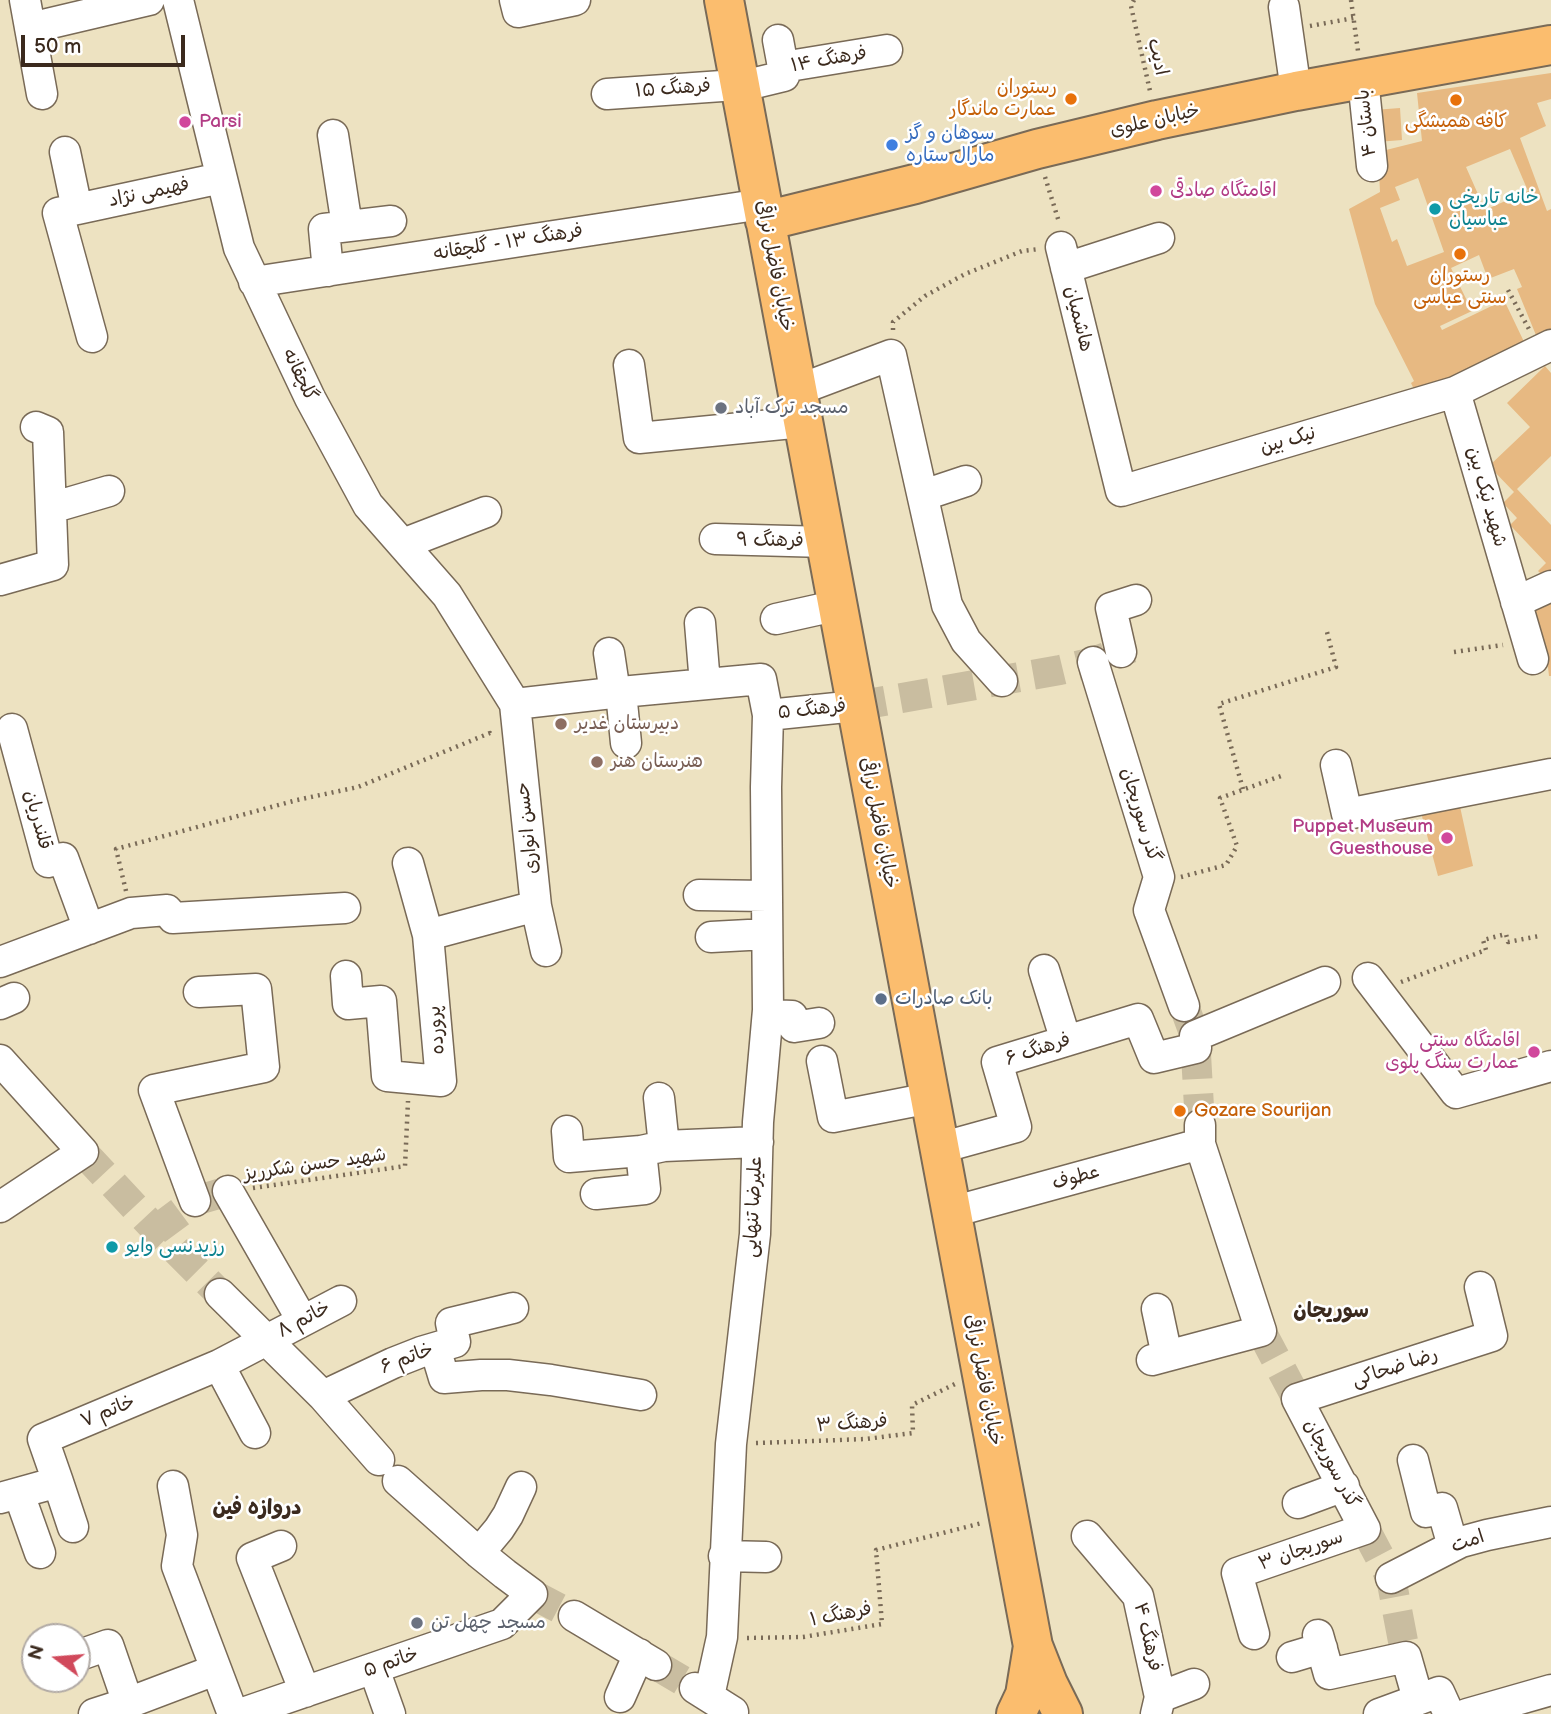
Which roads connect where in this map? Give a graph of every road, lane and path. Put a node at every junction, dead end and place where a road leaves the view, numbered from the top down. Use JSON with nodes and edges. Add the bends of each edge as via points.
{"nodes":[{"id":1,"x":149,"y":0,"type":"edge"},
{"id":2,"x":177,"y":0,"type":"edge"},
{"id":3,"x":515,"y":0,"type":"edge"},
{"id":4,"x":575,"y":0,"type":"edge"},
{"id":5,"x":724,"y":0,"type":"edge"},
{"id":6,"x":1133,"y":0,"type":"edge"},
{"id":7,"x":1351,"y":0,"type":"edge"},
{"id":8,"x":1284,"y":7,"type":"dead end"},
{"id":9,"x":28,"y":14,"type":"edge"},
{"id":10,"x":1354,"y":18,"type":"junction"},
{"id":11,"x":1308,"y":26,"type":"dead end"},
{"id":12,"x":1551,"y":45,"type":"edge"},
{"id":13,"x":887,"y":50,"type":"dead end"},
{"id":14,"x":1363,"y":79,"type":"junction"},
{"id":15,"x":739,"y":85,"type":"junction"},
{"id":16,"x":1296,"y":91,"type":"junction"},
{"id":17,"x":42,"y":94,"type":"dead end"},
{"id":18,"x":607,"y":94,"type":"dead end"},
{"id":19,"x":1157,"y":120,"type":"junction"},
{"id":20,"x":333,"y":135,"type":"dead end"},
{"id":21,"x":1037,"y":149,"type":"junction"},
{"id":22,"x":65,"y":152,"type":"dead end"},
{"id":23,"x":1372,"y":166,"type":"dead end"},
{"id":24,"x":221,"y":178,"type":"junction"},
{"id":25,"x":77,"y":209,"type":"junction"},
{"id":26,"x":764,"y":213,"type":"junction"},
{"id":27,"x":391,"y":221,"type":"dead end"},
{"id":28,"x":347,"y":226,"type":"junction"},
{"id":29,"x":1159,"y":238,"type":"dead end"},
{"id":30,"x":1063,"y":258,"type":"junction"},
{"id":31,"x":328,"y":271,"type":"junction"},
{"id":32,"x":254,"y":282,"type":"junction"},
{"id":33,"x":1508,"y":290,"type":"dead end"},
{"id":34,"x":92,"y":337,"type":"dead end"},
{"id":35,"x":1545,"y":348,"type":"edge"},
{"id":36,"x":891,"y":355,"type":"junction"},
{"id":37,"x":629,"y":365,"type":"dead end"},
{"id":38,"x":1455,"y":392,"type":"junction"},
{"id":39,"x":800,"y":406,"type":"junction"},
{"id":40,"x":36,"y":427,"type":"dead end"},
{"id":41,"x":966,"y":481,"type":"dead end"},
{"id":42,"x":109,"y":491,"type":"dead end"},
{"id":43,"x":1121,"y":491,"type":"joint"},
{"id":44,"x":924,"y":495,"type":"junction"},
{"id":45,"x":51,"y":508,"type":"junction"},
{"id":46,"x":486,"y":512,"type":"dead end"},
{"id":47,"x":715,"y":540,"type":"dead end"},
{"id":48,"x":826,"y":542,"type":"junction"},
{"id":49,"x":403,"y":544,"type":"junction"},
{"id":50,"x":0,"y":580,"type":"edge"},
{"id":51,"x":1551,"y":586,"type":"edge"},
{"id":52,"x":1136,"y":600,"type":"dead end"},
{"id":53,"x":1517,"y":602,"type":"junction"},
{"id":54,"x":839,"y":605,"type":"junction"},
{"id":55,"x":776,"y":619,"type":"dead end"},
{"id":56,"x":700,"y":623,"type":"dead end"},
{"id":57,"x":1327,"y":632,"type":"dead end"},
{"id":58,"x":1530,"y":651,"type":"joint"},
{"id":59,"x":1121,"y":652,"type":"dead end"},
{"id":60,"x":1454,"y":652,"type":"dead end"},
{"id":61,"x":610,"y":653,"type":"dead end"},
{"id":62,"x":1093,"y":662,"type":"dead end"},
{"id":63,"x":1002,"y":681,"type":"dead end"},
{"id":64,"x":705,"y":684,"type":"junction"},
{"id":65,"x":618,"y":692,"type":"junction"},
{"id":66,"x":856,"y":706,"type":"junction"},
{"id":67,"x":768,"y":715,"type":"junction"},
{"id":68,"x":517,"y":717,"type":"junction"},
{"id":69,"x":12,"y":729,"type":"dead end"},
{"id":70,"x":626,"y":743,"type":"dead end"},
{"id":71,"x":1336,"y":765,"type":"dead end"},
{"id":72,"x":1551,"y":774,"type":"edge"},
{"id":73,"x":1281,"y":776,"type":"dead end"},
{"id":74,"x":1244,"y":789,"type":"junction"},
{"id":75,"x":408,"y":863,"type":"dead end"},
{"id":76,"x":1156,"y":884,"type":"junction"},
{"id":77,"x":699,"y":895,"type":"dead end"},
{"id":78,"x":767,"y":895,"type":"junction"},
{"id":79,"x":536,"y":906,"type":"junction"},
{"id":80,"x":345,"y":908,"type":"dead end"},
{"id":81,"x":131,"y":914,"type":"junction"},
{"id":82,"x":89,"y":929,"type":"junction"},
{"id":83,"x":428,"y":934,"type":"junction"},
{"id":84,"x":767,"y":934,"type":"junction"},
{"id":85,"x":1539,"y":936,"type":"dead end"},
{"id":86,"x":711,"y":937,"type":"dead end"},
{"id":87,"x":546,"y":951,"type":"dead end"},
{"id":88,"x":0,"y":962,"type":"edge"},
{"id":89,"x":1044,"y":970,"type":"dead end"},
{"id":90,"x":346,"y":976,"type":"dead end"},
{"id":91,"x":1325,"y":982,"type":"dead end"},
{"id":92,"x":1373,"y":984,"type":"joint"},
{"id":93,"x":199,"y":992,"type":"dead end"},
{"id":94,"x":1184,"y":1006,"type":"tunnel mouth"},
{"id":95,"x":768,"y":1015,"type":"junction"},
{"id":96,"x":820,"y":1023,"type":"dead end"},
{"id":97,"x":1066,"y":1041,"type":"junction"},
{"id":98,"x":0,"y":1060,"type":"edge"},
{"id":99,"x":822,"y":1060,"type":"dead end"},
{"id":100,"x":1551,"y":1066,"type":"edge"},
{"id":101,"x":409,"y":1078,"type":"junction"},
{"id":102,"x":659,"y":1098,"type":"dead end"},
{"id":103,"x":930,"y":1098,"type":"junction"},
{"id":104,"x":567,"y":1131,"type":"dead end"},
{"id":105,"x":758,"y":1142,"type":"junction"},
{"id":106,"x":653,"y":1148,"type":"junction"},
{"id":107,"x":940,"y":1148,"type":"junction"},
{"id":108,"x":228,"y":1191,"type":"joint"},
{"id":109,"x":596,"y":1194,"type":"dead end"},
{"id":110,"x":195,"y":1201,"type":"dead end"},
{"id":111,"x":0,"y":1207,"type":"edge"},
{"id":112,"x":952,"y":1212,"type":"junction"},
{"id":113,"x":1480,"y":1287,"type":"dead end"},
{"id":114,"x":220,"y":1294,"type":"tunnel mouth"},
{"id":115,"x":341,"y":1301,"type":"dead end"},
{"id":116,"x":513,"y":1308,"type":"dead end"},
{"id":117,"x":1157,"y":1309,"type":"dead end"},
{"id":118,"x":302,"y":1320,"type":"junction"},
{"id":119,"x":268,"y":1340,"type":"junction"},
{"id":120,"x":435,"y":1348,"type":"junction"},
{"id":121,"x":219,"y":1365,"type":"junction"},
{"id":122,"x":981,"y":1371,"type":"junction"},
{"id":123,"x":641,"y":1395,"type":"dead end"},
{"id":124,"x":323,"y":1396,"type":"junction"},
{"id":125,"x":1297,"y":1399,"type":"joint"},
{"id":126,"x":255,"y":1433,"type":"dead end"},
{"id":127,"x":731,"y":1444,"type":"junction"},
{"id":128,"x":1412,"y":1460,"type":"dead end"},
{"id":129,"x":58,"y":1482,"type":"junction"},
{"id":130,"x":173,"y":1486,"type":"dead end"},
{"id":131,"x":1344,"y":1486,"type":"junction"},
{"id":132,"x":521,"y":1487,"type":"dead end"},
{"id":133,"x":10,"y":1496,"type":"edge"},
{"id":134,"x":1298,"y":1503,"type":"dead end"},
{"id":135,"x":1009,"y":1516,"type":"junction"},
{"id":136,"x":1551,"y":1522,"type":"edge"},
{"id":137,"x":73,"y":1527,"type":"dead end"},
{"id":138,"x":1365,"y":1529,"type":"joint"},
{"id":139,"x":1087,"y":1536,"type":"dead end"},
{"id":140,"x":281,"y":1546,"type":"dead end"},
{"id":141,"x":1453,"y":1546,"type":"junction"},
{"id":142,"x":40,"y":1553,"type":"dead end"},
{"id":143,"x":479,"y":1553,"type":"junction"},
{"id":144,"x":724,"y":1556,"type":"junction"},
{"id":145,"x":766,"y":1557,"type":"dead end"},
{"id":146,"x":1391,"y":1577,"type":"dead end"},
{"id":147,"x":574,"y":1616,"type":"tunnel mouth"},
{"id":148,"x":1254,"y":1634,"type":"dead end"},
{"id":149,"x":722,"y":1637,"type":"junction"},
{"id":150,"x":1033,"y":1646,"type":"junction"},
{"id":151,"x":91,"y":1651,"type":"edge"},
{"id":152,"x":1292,"y":1657,"type":"dead end"},
{"id":153,"x":374,"y":1669,"type":"junction"},
{"id":154,"x":215,"y":1670,"type":"junction"},
{"id":155,"x":1194,"y":1684,"type":"dead end"},
{"id":156,"x":1551,"y":1690,"type":"edge"},
{"id":157,"x":305,"y":1692,"type":"junction"},
{"id":158,"x":620,"y":1698,"type":"dead end"},
{"id":159,"x":713,"y":1699,"type":"dead end"},
{"id":160,"x":1418,"y":1699,"type":"junction"},
{"id":161,"x":128,"y":1703,"type":"junction"},
{"id":162,"x":1158,"y":1706,"type":"edge"},
{"id":163,"x":94,"y":1714,"type":"edge"},
{"id":164,"x":233,"y":1714,"type":"edge"},
{"id":165,"x":240,"y":1714,"type":"edge"},
{"id":166,"x":390,"y":1714,"type":"edge"},
{"id":167,"x":1016,"y":1714,"type":"edge"},
{"id":168,"x":1063,"y":1714,"type":"edge"},
{"id":169,"x":1379,"y":1714,"type":"edge"},
{"id":170,"x":1449,"y":1714,"type":"edge"},
{"id":171,"x":1467,"y":1714,"type":"edge"}],
"edges":[{"from":1,"to":9,"type":"street"},
{"from":2,"to":24,"type":"street","name":"گلچقانه"},
{"from":3,"to":4,"type":"street","via":[[518,12]]},
{"from":5,"to":15,"type":"main road","name":"خیابان فاضل نراقی"},
{"from":6,"to":19,"type":"path","name":"ادیب"},
{"from":7,"to":10,"type":"path"},
{"from":8,"to":16,"type":"street"},
{"from":9,"to":17,"type":"street"},
{"from":10,"to":11,"type":"path"},
{"from":10,"to":14,"type":"path"},
{"from":12,"to":14,"type":"main road","name":"خیابان علوی"},
{"from":13,"to":15,"type":"street","name":"فرهنگ ۱۴","via":[[780,53],[784,76]]},
{"from":14,"to":16,"type":"main road","name":"خیابان علوی"},
{"from":14,"to":23,"type":"street","name":"باستان ۴"},
{"from":15,"to":18,"type":"street","name":"فرهنگ ۱۵"},
{"from":15,"to":26,"type":"main road","name":"خیابان فاضل نراقی"},
{"from":16,"to":19,"type":"main road","name":"خیابان علوی"},
{"from":19,"to":21,"type":"main road","name":"خیابان علوی"},
{"from":20,"to":28,"type":"street"},
{"from":21,"to":26,"type":"main road","name":"خیابان علوی","via":[[915,184]]},
{"from":21,"to":30,"type":"path","via":[[1063,236]]},
{"from":22,"to":25,"type":"street"},
{"from":24,"to":25,"type":"street","name":"فهیمی نژاد"},
{"from":24,"to":32,"type":"street","name":"گلچقانه","via":[[239,248]]},
{"from":25,"to":34,"type":"street","via":[[58,214]]},
{"from":26,"to":31,"type":"street","name":"فرهنگ ۱۳ - گلچقانه"},
{"from":26,"to":39,"type":"main road","name":"خیابان فاضل نراقی"},
{"from":27,"to":28,"type":"street"},
{"from":28,"to":31,"type":"street","via":[[324,229]]},
{"from":29,"to":30,"type":"street"},
{"from":30,"to":36,"type":"path","via":[[1022,251],[925,296],[893,322]]},
{"from":30,"to":43,"type":"street","name":"هاشمیان"},
{"from":31,"to":32,"type":"street","name":"فرهنگ ۱۳ - گلچقانه"},
{"from":32,"to":49,"type":"street","name":"گلچقانه","via":[[368,505]]},
{"from":33,"to":35,"type":"path"},
{"from":35,"to":38,"type":"street","name":"نیک بین"},
{"from":36,"to":39,"type":"street"},
{"from":36,"to":44,"type":"street"},
{"from":37,"to":39,"type":"street","via":[[639,438]]},
{"from":38,"to":43,"type":"street","name":"نیک بین"},
{"from":38,"to":53,"type":"street","name":"شهید نیک بین"},
{"from":39,"to":48,"type":"main road","name":"خیابان فاضل نراقی"},
{"from":40,"to":45,"type":"street","via":[[48,432]]},
{"from":41,"to":44,"type":"street"},
{"from":42,"to":45,"type":"street"},
{"from":44,"to":63,"type":"street","via":[[947,605],[966,641]]},
{"from":45,"to":50,"type":"street","via":[[53,565]]},
{"from":46,"to":49,"type":"street"},
{"from":47,"to":48,"type":"street","name":"فرهنگ ۹"},
{"from":48,"to":54,"type":"main road","name":"خیابان فاضل نراقی"},
{"from":49,"to":68,"type":"street","name":"گلچقانه","via":[[447,595]]},
{"from":51,"to":53,"type":"street"},
{"from":52,"to":59,"type":"street","via":[[1111,608]]},
{"from":53,"to":58,"type":"street","name":"شهید نیک بین"},
{"from":54,"to":55,"type":"street"},
{"from":54,"to":66,"type":"main road","name":"خیابان فاضل نراقی"},
{"from":56,"to":64,"type":"street"},
{"from":57,"to":74,"type":"path","via":[[1336,667],[1219,704]]},
{"from":58,"to":60,"type":"path"},
{"from":61,"to":65,"type":"street"},
{"from":62,"to":76,"type":"street","name":"گذر سوریجان","via":[[1158,877]]},
{"from":64,"to":65,"type":"street"},
{"from":64,"to":67,"type":"street","name":"علیرضا تنهایی","via":[[761,679]]},
{"from":65,"to":68,"type":"street"},
{"from":65,"to":70,"type":"street"},
{"from":66,"to":67,"type":"street","name":"فرهنگ ۵"},
{"from":66,"to":103,"type":"main road","name":"خیابان فاضل نراقی"},
{"from":67,"to":78,"type":"street","name":"علیرضا تنهایی"},
{"from":68,"to":79,"type":"street","name":"حسن انواری"},
{"from":68,"to":81,"type":"path","via":[[492,737],[490,733],[358,787],[116,849]]},
{"from":69,"to":82,"type":"street","name":"قلندریان","via":[[48,862],[63,858]]},
{"from":71,"to":72,"type":"street","via":[[1347,814]]},
{"from":73,"to":74,"type":"path"},
{"from":74,"to":76,"type":"path","via":[[1220,798],[1237,846],[1226,865]]},
{"from":75,"to":83,"type":"street","name":"پرورده"},
{"from":76,"to":94,"type":"street","name":"گذر سوریجان","via":[[1149,911]]},
{"from":77,"to":78,"type":"street"},
{"from":78,"to":84,"type":"street","name":"علیرضا تنهایی"},
{"from":79,"to":83,"type":"street"},
{"from":79,"to":87,"type":"street","name":"حسن انواری"},
{"from":80,"to":81,"type":"street","via":[[173,918],[167,910]]},
{"from":81,"to":82,"type":"street"},
{"from":82,"to":88,"type":"street"},
{"from":83,"to":101,"type":"street","name":"پرورده","via":[[441,1080]]},
{"from":84,"to":86,"type":"street"},
{"from":84,"to":95,"type":"street","name":"علیرضا تنهایی"},
{"from":85,"to":92,"type":"path","via":[[1508,942],[1506,934],[1483,940],[1486,950]]},
{"from":89,"to":97,"type":"street"},
{"from":90,"to":101,"type":"street","via":[[348,1004],[381,1001],[387,1076]]},
{"from":91,"to":97,"type":"street","name":"فرهنگ ۶","via":[[1154,1058],[1138,1018]]},
{"from":92,"to":100,"type":"street","via":[[1456,1093]]},
{"from":93,"to":110,"type":"street","via":[[256,989],[264,1067],[154,1090]]},
{"from":95,"to":96,"type":"street","via":[[792,1016],[794,1027]]},
{"from":95,"to":105,"type":"street","name":"علیرضا تنهایی"},
{"from":97,"to":107,"type":"street","name":"فرهنگ ۶","via":[[998,1062],[1016,1127]]},
{"from":98,"to":111,"type":"street","via":[[83,1152]]},
{"from":99,"to":103,"type":"street","via":[[833,1117]]},
{"from":101,"to":108,"type":"path","name":"شهید حسن شکرریز","via":[[405,1166]]},
{"from":102,"to":106,"type":"street"},
{"from":103,"to":107,"type":"main road","name":"خیابان فاضل نراقی"},
{"from":104,"to":106,"type":"street","via":[[569,1157]]},
{"from":105,"to":106,"type":"street"},
{"from":105,"to":127,"type":"street","name":"علیرضا تنهایی","via":[[755,1234]]},
{"from":106,"to":109,"type":"street","via":[[645,1189]]},
{"from":107,"to":112,"type":"main road","name":"خیابان فاضل نراقی"},
{"from":108,"to":118,"type":"street"},
{"from":112,"to":117,"type":"street","name":"عطوف","via":[[1200,1135],[1261,1331],[1160,1358]]},
{"from":112,"to":122,"type":"main road","name":"خیابان فاضل نراقی"},
{"from":113,"to":125,"type":"street","name":"رضا ضحاکی","via":[[1492,1336]]},
{"from":114,"to":119,"type":"street"},
{"from":115,"to":118,"type":"street","name":"خاتم ۸"},
{"from":116,"to":120,"type":"street","name":"خاتم ۶","via":[[451,1323],[455,1342]]},
{"from":118,"to":119,"type":"street","name":"خاتم ۸"},
{"from":119,"to":121,"type":"street","name":"خاتم ۷"},
{"from":119,"to":124,"type":"street"},
{"from":120,"to":123,"type":"street","via":[[444,1378],[508,1375]]},
{"from":120,"to":124,"type":"street","name":"خاتم ۶"},
{"from":121,"to":126,"type":"street"},
{"from":121,"to":129,"type":"street","name":"خاتم ۷","via":[[43,1439]]},
{"from":122,"to":127,"type":"path","name":"فرهنگ ۳","via":[[912,1405],[913,1433]]},
{"from":122,"to":135,"type":"main road","name":"خیابان فاضل نراقی"},
{"from":124,"to":143,"type":"street","via":[[389,1471]]},
{"from":125,"to":131,"type":"street","name":"گذر سوریجان"},
{"from":127,"to":144,"type":"street","name":"علیرضا تنهایی"},
{"from":128,"to":141,"type":"street","via":[[1426,1512],[1442,1508]]},
{"from":129,"to":133,"type":"street"},
{"from":129,"to":137,"type":"street"},
{"from":130,"to":154,"type":"street","via":[[182,1535],[177,1566]]},
{"from":131,"to":134,"type":"street"},
{"from":131,"to":138,"type":"street","name":"گذر سوریجان"},
{"from":132,"to":143,"type":"street","via":[[508,1515]]},
{"from":133,"to":142,"type":"street"},
{"from":135,"to":149,"type":"path","name":"فرهنگ ۱","via":[[876,1550],[883,1624],[803,1637]]},
{"from":135,"to":150,"type":"main road","name":"خیابان فاضل نراقی"},
{"from":136,"to":141,"type":"street","name":"امت"},
{"from":138,"to":148,"type":"street","name":"سوریجان ۳","via":[[1237,1573]]},
{"from":139,"to":162,"type":"street","name":"فرهنگ ۴","via":[[1138,1596]]},
{"from":140,"to":157,"type":"street","via":[[252,1558]]},
{"from":141,"to":146,"type":"street","name":"امت"},
{"from":143,"to":153,"type":"street","name":"خاتم ۵","via":[[532,1594],[502,1624]]},
{"from":144,"to":145,"type":"street"},
{"from":144,"to":149,"type":"street","name":"علیرضا تنهایی"},
{"from":147,"to":158,"type":"street","via":[[648,1660]]},
{"from":149,"to":159,"type":"street","name":"علیرضا تنهایی"},
{"from":150,"to":167,"type":"main road","via":[[1025,1695]]},
{"from":150,"to":168,"type":"main road"},
{"from":151,"to":161,"type":"street","via":[[107,1645]]},
{"from":152,"to":160,"type":"street","via":[[1320,1642],[1329,1674],[1406,1657]]},
{"from":153,"to":157,"type":"street","name":"خاتم ۵"},
{"from":153,"to":166,"type":"street"},
{"from":154,"to":161,"type":"street"},
{"from":154,"to":164,"type":"street"},
{"from":155,"to":162,"type":"street"},
{"from":156,"to":171,"type":"street"},
{"from":157,"to":165,"type":"street","name":"خاتم ۵"},
{"from":160,"to":169,"type":"street"},
{"from":160,"to":170,"type":"street","via":[[1439,1692]]},
{"from":161,"to":163,"type":"street"}]}
